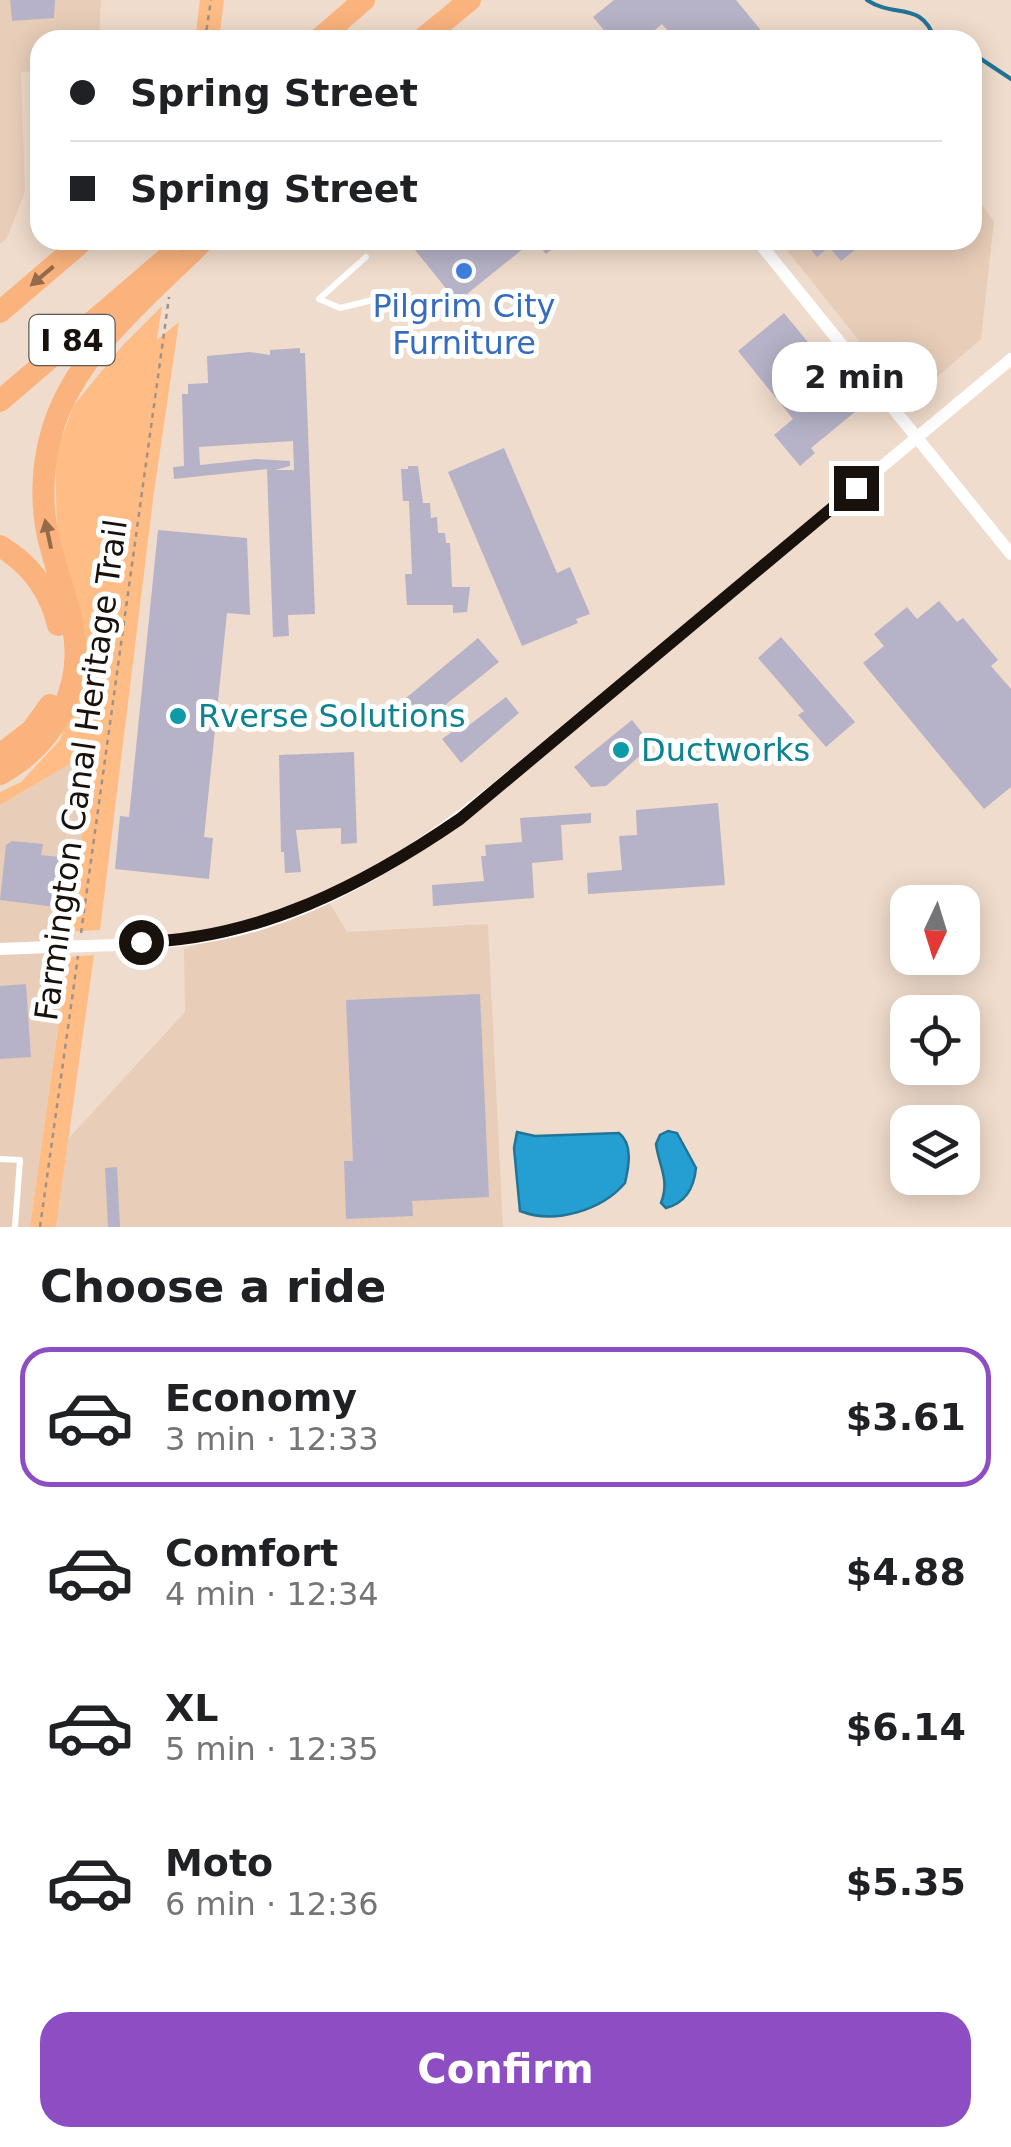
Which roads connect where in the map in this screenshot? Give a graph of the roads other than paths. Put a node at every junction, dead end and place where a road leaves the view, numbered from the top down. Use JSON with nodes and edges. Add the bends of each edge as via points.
{"nodes":[{"id":1,"x":364,"y":0,"type":"edge"},
{"id":2,"x":470,"y":0,"type":"edge"},
{"id":3,"x":330,"y":30,"type":"edge"},
{"id":4,"x":433,"y":30,"type":"edge"},
{"id":5,"x":72,"y":250,"type":"edge"},
{"id":6,"x":176,"y":250,"type":"edge"},
{"id":7,"x":194,"y":250,"type":"edge"},
{"id":8,"x":765,"y":250,"type":"edge"},
{"id":9,"x":366,"y":257,"type":"dead end"},
{"id":10,"x":405,"y":292,"type":"dead end"},
{"id":11,"x":0,"y":312,"type":"edge"},
{"id":12,"x":1011,"y":359,"type":"edge"},
{"id":13,"x":0,"y":401,"type":"edge"},
{"id":14,"x":917,"y":437,"type":"junction"},
{"id":15,"x":0,"y":546,"type":"edge"},
{"id":16,"x":1011,"y":554,"type":"edge"},
{"id":17,"x":0,"y":754,"type":"edge"},
{"id":18,"x":0,"y":774,"type":"edge"},
{"id":19,"x":0,"y":949,"type":"edge"},
{"id":20,"x":0,"y":1160,"type":"edge"},
{"id":21,"x":15,"y":1227,"type":"edge"}],
"edges":[{"from":1,"to":3,"type":"highway"},
{"from":2,"to":4,"type":"highway"},
{"from":5,"to":11,"type":"highway","number":"I 84","one_way":true},
{"from":6,"to":13,"type":"highway","number":"I 84"},
{"from":18,"to":7,"type":"highway","one_way":true,"via":[[42,742],[64,709],[74,676],[74,630],[44,512],[43,479],[60,406],[83,368]]},
{"from":8,"to":14,"type":"street"},
{"from":9,"to":10,"type":"lane","via":[[319,299],[340,308]]},
{"from":12,"to":14,"type":"street"},
{"from":14,"to":16,"type":"street"},
{"from":14,"to":19,"type":"street","via":[[409,854],[336,892],[236,930],[172,942]]},
{"from":15,"to":17,"type":"highway","via":[[44,589],[62,647],[51,703],[32,730]]},
{"from":20,"to":21,"type":"lane","via":[[20,1160]]}]}
